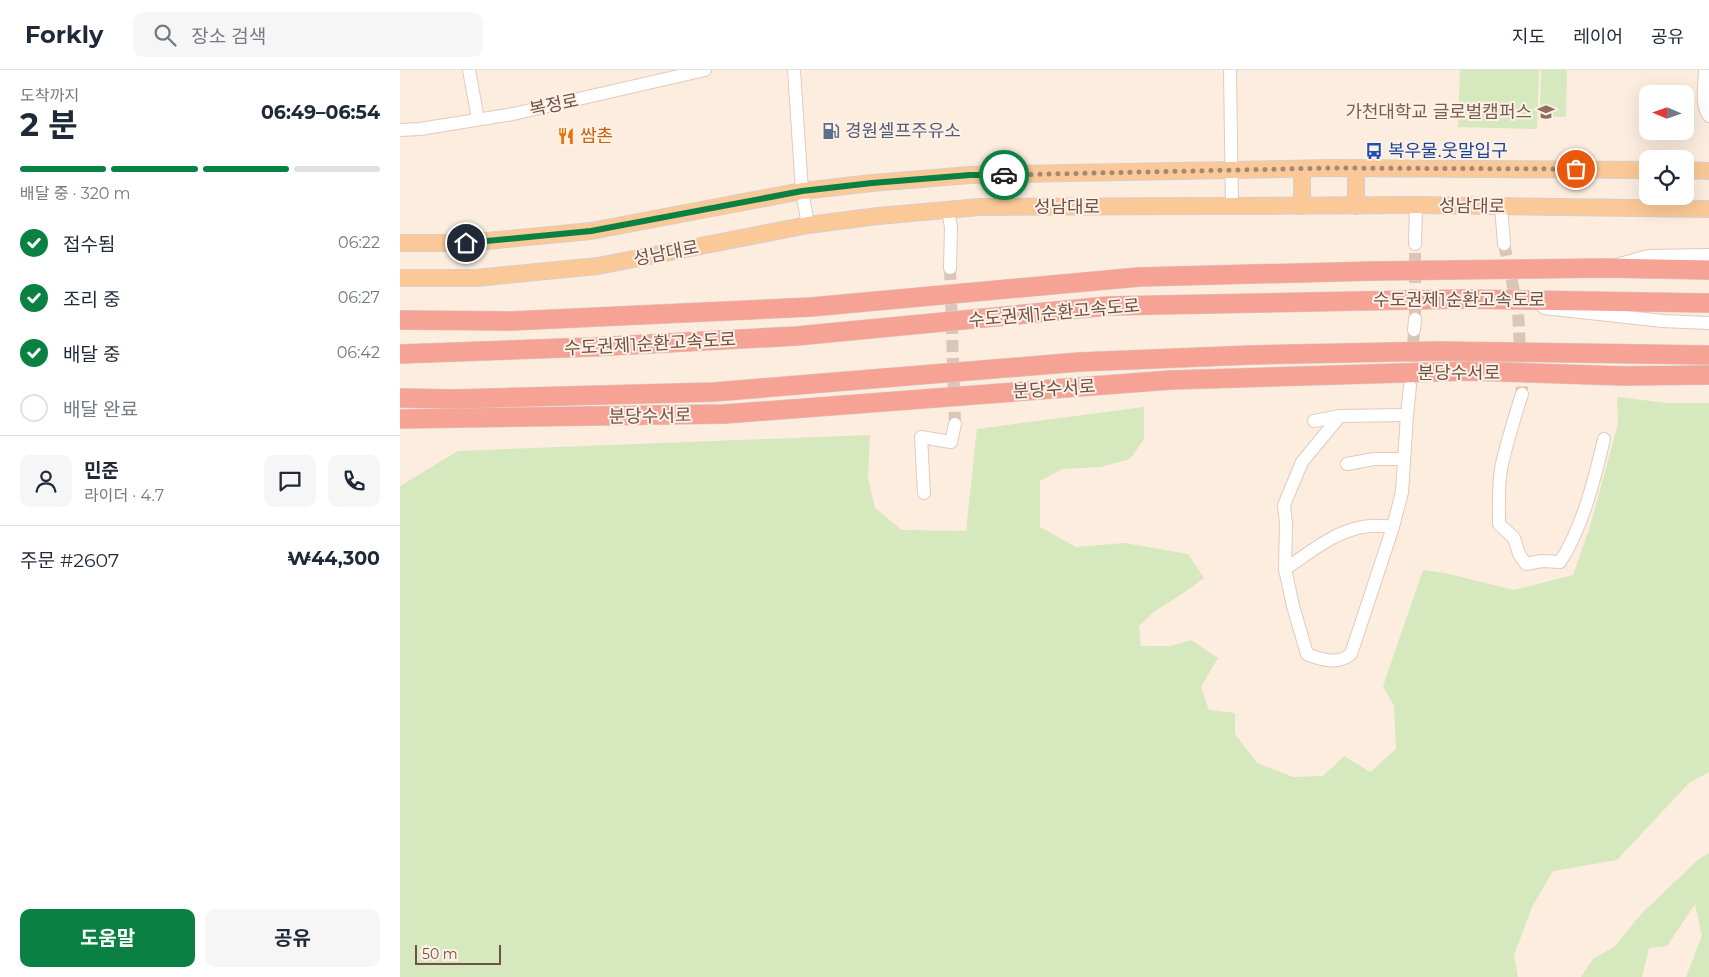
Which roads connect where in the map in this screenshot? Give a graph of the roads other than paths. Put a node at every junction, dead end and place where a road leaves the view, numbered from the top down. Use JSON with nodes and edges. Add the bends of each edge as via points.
{"nodes":[{"id":1,"x":469,"y":70,"type":"edge"},
{"id":2,"x":705,"y":70,"type":"edge"},
{"id":3,"x":794,"y":70,"type":"edge"},
{"id":4,"x":1230,"y":70,"type":"edge"},
{"id":5,"x":1705,"y":70,"type":"edge"},
{"id":6,"x":1709,"y":116,"type":"edge"},
{"id":7,"x":478,"y":119,"type":"junction"},
{"id":8,"x":400,"y":130,"type":"edge"},
{"id":9,"x":1356,"y":168,"type":"junction"},
{"id":10,"x":1302,"y":169,"type":"junction"},
{"id":11,"x":1232,"y":170,"type":"junction"},
{"id":12,"x":1639,"y":170,"type":"edge"},
{"id":13,"x":1694,"y":170,"type":"edge"},
{"id":14,"x":1709,"y":171,"type":"edge"},
{"id":15,"x":802,"y":191,"type":"junction"},
{"id":16,"x":1416,"y":205,"type":"junction"},
{"id":17,"x":1302,"y":206,"type":"junction"},
{"id":18,"x":1356,"y":206,"type":"junction"},
{"id":19,"x":1501,"y":206,"type":"junction"},
{"id":20,"x":1232,"y":207,"type":"junction"},
{"id":21,"x":1709,"y":209,"type":"edge"},
{"id":22,"x":948,"y":211,"type":"junction"},
{"id":23,"x":808,"y":225,"type":"junction"},
{"id":24,"x":400,"y":242,"type":"edge"},
{"id":25,"x":1415,"y":244,"type":"tunnel mouth"},
{"id":26,"x":1504,"y":244,"type":"tunnel mouth"},
{"id":27,"x":1709,"y":255,"type":"edge"},
{"id":28,"x":950,"y":268,"type":"tunnel mouth"},
{"id":29,"x":1606,"y":268,"type":"junction"},
{"id":30,"x":1709,"y":270,"type":"edge"},
{"id":31,"x":400,"y":278,"type":"edge"},
{"id":32,"x":1462,"y":299,"type":"junction"},
{"id":33,"x":1709,"y":303,"type":"edge"},
{"id":34,"x":400,"y":320,"type":"edge"},
{"id":35,"x":1709,"y":324,"type":"edge"},
{"id":36,"x":400,"y":354,"type":"edge"},
{"id":37,"x":1709,"y":355,"type":"edge"},
{"id":38,"x":1709,"y":375,"type":"edge"},
{"id":39,"x":1410,"y":386,"type":"tunnel mouth"},
{"id":40,"x":1522,"y":394,"type":"tunnel mouth"},
{"id":41,"x":400,"y":398,"type":"edge"},
{"id":42,"x":1407,"y":415,"type":"junction"},
{"id":43,"x":1340,"y":416,"type":"junction"},
{"id":44,"x":400,"y":419,"type":"edge"},
{"id":45,"x":1314,"y":422,"type":"dead end"},
{"id":46,"x":956,"y":424,"type":"tunnel mouth"},
{"id":47,"x":1604,"y":439,"type":"dead end"},
{"id":48,"x":1403,"y":459,"type":"junction"},
{"id":49,"x":1348,"y":464,"type":"dead end"},
{"id":50,"x":924,"y":493,"type":"dead end"},
{"id":51,"x":1393,"y":527,"type":"junction"},
{"id":52,"x":1285,"y":569,"type":"junction"}],
"edges":[{"from":1,"to":7,"type":"street"},
{"from":2,"to":7,"type":"street","name":"복정로"},
{"from":3,"to":15,"type":"street"},
{"from":4,"to":11,"type":"street"},
{"from":5,"to":6,"type":"street","via":[[1704,105]]},
{"from":7,"to":8,"type":"street","name":"복정로"},
{"from":9,"to":10,"type":"main road","name":"성남대로"},
{"from":9,"to":12,"type":"main road","name":"성남대로"},
{"from":9,"to":18,"type":"main road"},
{"from":10,"to":11,"type":"main road","name":"성남대로"},
{"from":10,"to":17,"type":"main road"},
{"from":11,"to":15,"type":"main road","name":"성남대로","via":[[970,175]]},
{"from":11,"to":20,"type":"street"},
{"from":13,"to":14,"type":"main road"},
{"from":15,"to":23,"type":"street"},
{"from":15,"to":24,"type":"main road","name":"성남대로","via":[[591,231],[466,243]]},
{"from":16,"to":18,"type":"main road","name":"성남대로"},
{"from":16,"to":19,"type":"main road","name":"성남대로"},
{"from":16,"to":25,"type":"street"},
{"from":17,"to":18,"type":"main road","name":"성남대로"},
{"from":17,"to":20,"type":"main road","name":"성남대로"},
{"from":19,"to":21,"type":"main road","name":"성남대로"},
{"from":19,"to":26,"type":"street"},
{"from":20,"to":22,"type":"main road","name":"성남대로","via":[[980,207]]},
{"from":22,"to":23,"type":"main road","name":"성남대로"},
{"from":22,"to":28,"type":"street"},
{"from":23,"to":31,"type":"main road","name":"성남대로","via":[[598,266],[476,278]]},
{"from":27,"to":29,"type":"street","via":[[1648,256]]},
{"from":29,"to":30,"type":"highway","name":"수도권제1순환고속도로"},
{"from":29,"to":34,"type":"highway","name":"수도권제1순환고속도로","via":[[1139,277],[811,307],[511,321]]},
{"from":32,"to":33,"type":"highway","name":"수도권제1순환고속도로"},
{"from":32,"to":35,"type":"street"},
{"from":32,"to":36,"type":"highway","name":"수도권제1순환고속도로","via":[[1108,306],[797,336]]},
{"from":37,"to":41,"type":"highway","name":"분당수서로","via":[[1439,351],[1251,355],[1079,362],[714,392]]},
{"from":38,"to":44,"type":"highway","name":"분당수서로","via":[[1468,371],[1181,380],[725,414]]},
{"from":39,"to":42,"type":"street"},
{"from":40,"to":47,"type":"street","via":[[1501,470],[1499,524],[1514,538],[1526,564],[1560,562],[1571,545]]},
{"from":42,"to":43,"type":"street"},
{"from":42,"to":48,"type":"street"},
{"from":43,"to":45,"type":"street"},
{"from":43,"to":52,"type":"street","via":[[1302,462],[1284,505]]},
{"from":46,"to":50,"type":"street","via":[[951,442],[921,437]]},
{"from":48,"to":49,"type":"street","via":[[1374,459]]},
{"from":48,"to":51,"type":"street","via":[[1402,492]]},
{"from":51,"to":52,"type":"street","via":[[1368,526],[1347,531]]},
{"from":51,"to":52,"type":"street","via":[[1351,654],[1344,659],[1324,660],[1306,654]]}]}
